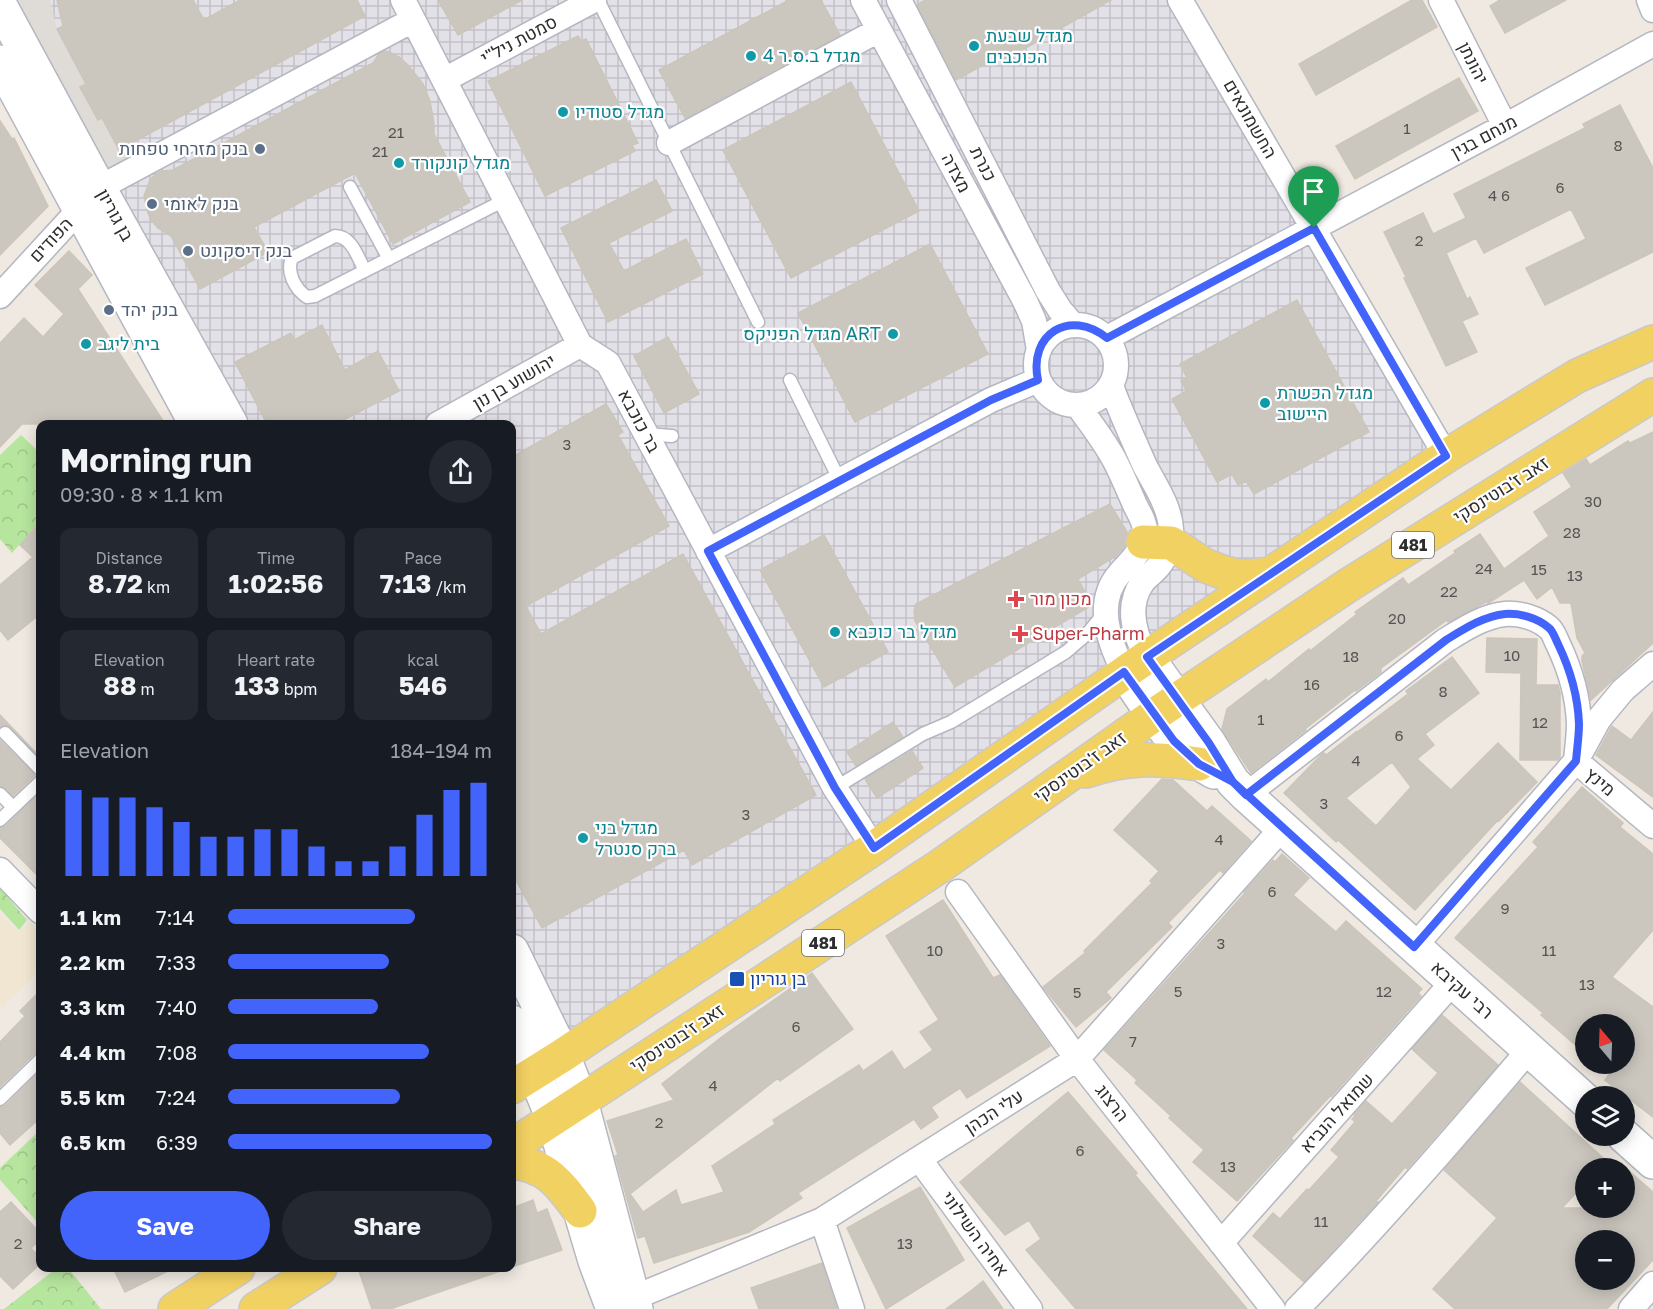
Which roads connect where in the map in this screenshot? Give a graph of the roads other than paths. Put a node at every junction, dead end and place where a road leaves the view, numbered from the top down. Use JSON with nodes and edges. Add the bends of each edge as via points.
{"nodes":[{"id":1,"x":593,"y":0,"type":"edge"},
{"id":2,"x":899,"y":0,"type":"edge"},
{"id":3,"x":1180,"y":0,"type":"edge"},
{"id":4,"x":1442,"y":0,"type":"edge"},
{"id":5,"x":1649,"y":0,"type":"edge"},
{"id":6,"x":870,"y":2,"type":"edge"},
{"id":7,"x":0,"y":5,"type":"edge"},
{"id":8,"x":408,"y":10,"type":"edge"},
{"id":9,"x":1653,"y":10,"type":"edge"},
{"id":10,"x":879,"y":30,"type":"junction"},
{"id":11,"x":1653,"y":44,"type":"edge"},
{"id":12,"x":0,"y":62,"type":"edge"},
{"id":13,"x":444,"y":80,"type":"junction"},
{"id":14,"x":1505,"y":126,"type":"junction"},
{"id":15,"x":669,"y":143,"type":"junction"},
{"id":16,"x":350,"y":187,"type":"dead end"},
{"id":17,"x":91,"y":192,"type":"junction"},
{"id":18,"x":506,"y":200,"type":"junction"},
{"id":19,"x":1314,"y":228,"type":"junction"},
{"id":20,"x":389,"y":259,"type":"junction"},
{"id":21,"x":365,"y":271,"type":"junction"},
{"id":22,"x":0,"y":296,"type":"edge"},
{"id":23,"x":758,"y":322,"type":"dead end"},
{"id":24,"x":1073,"y":324,"type":"junction"},
{"id":25,"x":1107,"y":338,"type":"junction"},
{"id":26,"x":1653,"y":342,"type":"edge"},
{"id":27,"x":580,"y":345,"type":"junction"},
{"id":28,"x":1039,"y":350,"type":"junction"},
{"id":29,"x":790,"y":380,"type":"dead end"},
{"id":30,"x":1038,"y":380,"type":"junction"},
{"id":31,"x":1112,"y":386,"type":"junction"},
{"id":32,"x":1653,"y":395,"type":"edge"},
{"id":33,"x":1078,"y":406,"type":"junction"},
{"id":34,"x":194,"y":420,"type":"edge"},
{"id":35,"x":229,"y":420,"type":"edge"},
{"id":36,"x":448,"y":420,"type":"edge"},
{"id":37,"x":646,"y":434,"type":"junction"},
{"id":38,"x":672,"y":436,"type":"dead end"},
{"id":39,"x":1446,"y":456,"type":"junction"},
{"id":40,"x":840,"y":481,"type":"junction"},
{"id":41,"x":1157,"y":543,"type":"junction"},
{"id":42,"x":708,"y":551,"type":"junction"},
{"id":43,"x":1271,"y":574,"type":"junction"},
{"id":44,"x":1106,"y":611,"type":"junction"},
{"id":45,"x":1135,"y":664,"type":"junction"},
{"id":46,"x":1653,"y":664,"type":"edge"},
{"id":47,"x":1165,"y":708,"type":"junction"},
{"id":48,"x":5,"y":733,"type":"dead end"},
{"id":49,"x":1576,"y":761,"type":"junction"},
{"id":50,"x":1199,"y":764,"type":"junction"},
{"id":51,"x":36,"y":765,"type":"edge"},
{"id":52,"x":1062,"y":780,"type":"junction"},
{"id":53,"x":36,"y":786,"type":"edge"},
{"id":54,"x":835,"y":788,"type":"junction"},
{"id":55,"x":1240,"y":789,"type":"junction"},
{"id":56,"x":0,"y":794,"type":"edge"},
{"id":57,"x":13,"y":807,"type":"junction"},
{"id":58,"x":0,"y":820,"type":"edge"},
{"id":59,"x":1653,"y":826,"type":"edge"},
{"id":60,"x":1282,"y":828,"type":"junction"},
{"id":61,"x":874,"y":848,"type":"junction"},
{"id":62,"x":0,"y":870,"type":"edge"},
{"id":63,"x":958,"y":892,"type":"dead end"},
{"id":64,"x":36,"y":907,"type":"edge"},
{"id":65,"x":1414,"y":947,"type":"junction"},
{"id":66,"x":516,"y":959,"type":"edge"},
{"id":67,"x":1453,"y":982,"type":"junction"},
{"id":68,"x":516,"y":1030,"type":"edge"},
{"id":69,"x":1529,"y":1050,"type":"junction"},
{"id":70,"x":563,"y":1055,"type":"junction"},
{"id":71,"x":1077,"y":1059,"type":"junction"},
{"id":72,"x":36,"y":1064,"type":"edge"},
{"id":73,"x":522,"y":1080,"type":"edge"},
{"id":74,"x":1575,"y":1091,"type":"edge"},
{"id":75,"x":0,"y":1099,"type":"edge"},
{"id":76,"x":581,"y":1101,"type":"junction"},
{"id":77,"x":553,"y":1119,"type":"junction"},
{"id":78,"x":516,"y":1143,"type":"edge"},
{"id":79,"x":1635,"y":1146,"type":"edge"},
{"id":80,"x":920,"y":1160,"type":"junction"},
{"id":81,"x":1653,"y":1162,"type":"edge"},
{"id":82,"x":516,"y":1163,"type":"edge"},
{"id":83,"x":580,"y":1211,"type":"junction"},
{"id":84,"x":822,"y":1220,"type":"junction"},
{"id":85,"x":1221,"y":1243,"type":"junction"},
{"id":86,"x":230,"y":1272,"type":"edge"},
{"id":87,"x":314,"y":1272,"type":"edge"},
{"id":88,"x":1653,"y":1284,"type":"edge"},
{"id":89,"x":269,"y":1305,"type":"edge"},
{"id":90,"x":627,"y":1305,"type":"edge"},
{"id":91,"x":175,"y":1309,"type":"edge"},
{"id":92,"x":852,"y":1309,"type":"edge"},
{"id":93,"x":1030,"y":1309,"type":"edge"},
{"id":94,"x":1273,"y":1309,"type":"edge"},
{"id":95,"x":1297,"y":1309,"type":"edge"},
{"id":96,"x":1631,"y":1309,"type":"edge"}],
"edges":[{"from":1,"to":13,"type":"street","name":"סמטת ניל\"י"},
{"from":1,"to":15,"type":"lane"},
{"from":2,"to":24,"type":"street","name":"כנרת","via":[[1048,291]]},
{"from":3,"to":19,"type":"street","name":"החשמונאים"},
{"from":4,"to":14,"type":"street","name":"יהונתן"},
{"from":5,"to":9,"type":"street"},
{"from":6,"to":10,"type":"street","name":"מצדה"},
{"from":7,"to":17,"type":"main road","name":"בן גוריון"},
{"from":8,"to":13,"type":"street"},
{"from":8,"to":17,"type":"street","name":"הפודים"},
{"from":10,"to":15,"type":"street"},
{"from":10,"to":28,"type":"street","name":"מצדה","via":[[1025,301],[1034,321]]},
{"from":11,"to":14,"type":"street","name":"מנחם בגין"},
{"from":12,"to":17,"type":"main road","name":"בן גוריון"},
{"from":13,"to":18,"type":"street"},
{"from":14,"to":19,"type":"street","name":"מנחם בגין"},
{"from":15,"to":23,"type":"lane"},
{"from":16,"to":20,"type":"lane"},
{"from":17,"to":22,"type":"street","name":"הפודים"},
{"from":17,"to":34,"type":"main road","name":"בן גוריון"},
{"from":17,"to":35,"type":"main road","name":"בן גוריון"},
{"from":18,"to":20,"type":"lane"},
{"from":18,"to":27,"type":"street"},
{"from":19,"to":25,"type":"street","name":"מנחם בגין"},
{"from":19,"to":39,"type":"street","name":"החשמונאים"},
{"from":20,"to":21,"type":"lane"},
{"from":21,"to":21,"type":"lane","via":[[307,297],[301,293],[289,264],[292,258],[342,236]]},
{"from":24,"to":25,"type":"street","via":[[1097,330]]},
{"from":24,"to":28,"type":"street","via":[[1050,334]]},
{"from":25,"to":31,"type":"street","via":[[1117,361]]},
{"from":26,"to":39,"type":"main road","via":[[1577,376]]},
{"from":27,"to":36,"type":"street","name":"יהושוע בן נון"},
{"from":27,"to":37,"type":"street","name":"בר כוכבא","via":[[608,363]]},
{"from":28,"to":30,"type":"street","via":[[1035,367]]},
{"from":29,"to":40,"type":"lane"},
{"from":30,"to":33,"type":"street","via":[[1054,399]]},
{"from":30,"to":40,"type":"street","via":[[991,400]]},
{"from":31,"to":33,"type":"street","via":[[1097,400]]},
{"from":31,"to":41,"type":"street","via":[[1120,412],[1168,512],[1171,526]]},
{"from":32,"to":47,"type":"main road","name":"זאב ז'בוטינסקי","number":"481","via":[[1350,584]]},
{"from":33,"to":41,"type":"street","via":[[1116,462],[1145,529]]},
{"from":37,"to":38,"type":"lane"},
{"from":37,"to":42,"type":"street","name":"בר כוכבא"},
{"from":39,"to":43,"type":"main road"},
{"from":40,"to":42,"type":"street"},
{"from":41,"to":43,"type":"main road","via":[[1225,573],[1242,577]]},
{"from":41,"to":44,"type":"street","via":[[1135,557],[1117,576]]},
{"from":41,"to":45,"type":"street","via":[[1167,553],[1136,596]]},
{"from":42,"to":54,"type":"street","name":"בר כוכבא"},
{"from":43,"to":45,"type":"main road"},
{"from":44,"to":45,"type":"street","via":[[1115,654]]},
{"from":44,"to":54,"type":"lane","via":[[1066,652]]},
{"from":45,"to":47,"type":"main road"},
{"from":45,"to":61,"type":"main road"},
{"from":46,"to":49,"type":"street","via":[[1623,690],[1599,719]]},
{"from":47,"to":50,"type":"main road","name":"רבי עקיבא","via":[[1174,741]]},
{"from":47,"to":52,"type":"main road","name":"זאב ז'בוטינסקי","number":"481"},
{"from":47,"to":55,"type":"main road","name":"רבי עקיבא","via":[[1209,743]]},
{"from":48,"to":51,"type":"lane"},
{"from":49,"to":55,"type":"street","name":"מינץ","via":[[1576,695],[1561,649],[1551,629],[1539,621],[1504,614],[1477,622],[1446,640]]},
{"from":49,"to":59,"type":"street","name":"מינץ"},
{"from":49,"to":65,"type":"street"},
{"from":50,"to":52,"type":"main road","via":[[1134,759],[1105,764]]},
{"from":50,"to":55,"type":"main road","name":"רבי עקיבא"},
{"from":52,"to":76,"type":"main road","name":"זאב ז'בוטינסקי","number":"481","via":[[940,866]]},
{"from":53,"to":57,"type":"lane"},
{"from":54,"to":61,"type":"street","name":"בר כוכבא"},
{"from":55,"to":60,"type":"main road","name":"רבי עקיבא"},
{"from":56,"to":57,"type":"lane"},
{"from":57,"to":58,"type":"lane"},
{"from":60,"to":65,"type":"main road","name":"רבי עקיבא"},
{"from":60,"to":71,"type":"street","name":"עלי הכהן"},
{"from":61,"to":70,"type":"main road"},
{"from":62,"to":64,"type":"street"},
{"from":63,"to":71,"type":"street","name":"הרצוג"},
{"from":65,"to":67,"type":"main road","name":"רבי עקיבא"},
{"from":66,"to":70,"type":"main road"},
{"from":67,"to":69,"type":"main road","name":"רבי עקיבא"},
{"from":67,"to":85,"type":"street","name":"שמואל הנביא"},
{"from":68,"to":73,"type":"main road","via":[[521,1041]]},
{"from":69,"to":74,"type":"main road","name":"רבי עקיבא"},
{"from":69,"to":95,"type":"street","via":[[1346,1259]]},
{"from":70,"to":73,"type":"main road"},
{"from":70,"to":76,"type":"main road"},
{"from":71,"to":80,"type":"street","name":"עלי הכהן"},
{"from":71,"to":85,"type":"street","name":"הרצוג"},
{"from":72,"to":75,"type":"lane"},
{"from":73,"to":77,"type":"main road"},
{"from":76,"to":77,"type":"main road","name":"זאב ז'בוטינסקי","number":"481"},
{"from":76,"to":90,"type":"main road"},
{"from":77,"to":78,"type":"main road","name":"זאב ז'בוטינסקי","number":"481"},
{"from":77,"to":83,"type":"main road"},
{"from":79,"to":81,"type":"main road"},
{"from":80,"to":84,"type":"street","name":"עלי הכהן"},
{"from":80,"to":93,"type":"street","name":"אחיה השילוני"},
{"from":82,"to":83,"type":"main road","via":[[546,1172]]},
{"from":83,"to":90,"type":"main road"},
{"from":84,"to":90,"type":"street","name":"עלי הכהן"},
{"from":84,"to":92,"type":"street"},
{"from":85,"to":94,"type":"street","name":"הרצוג"},
{"from":86,"to":91,"type":"main road"},
{"from":87,"to":89,"type":"main road"},
{"from":88,"to":96,"type":"street"}]}
